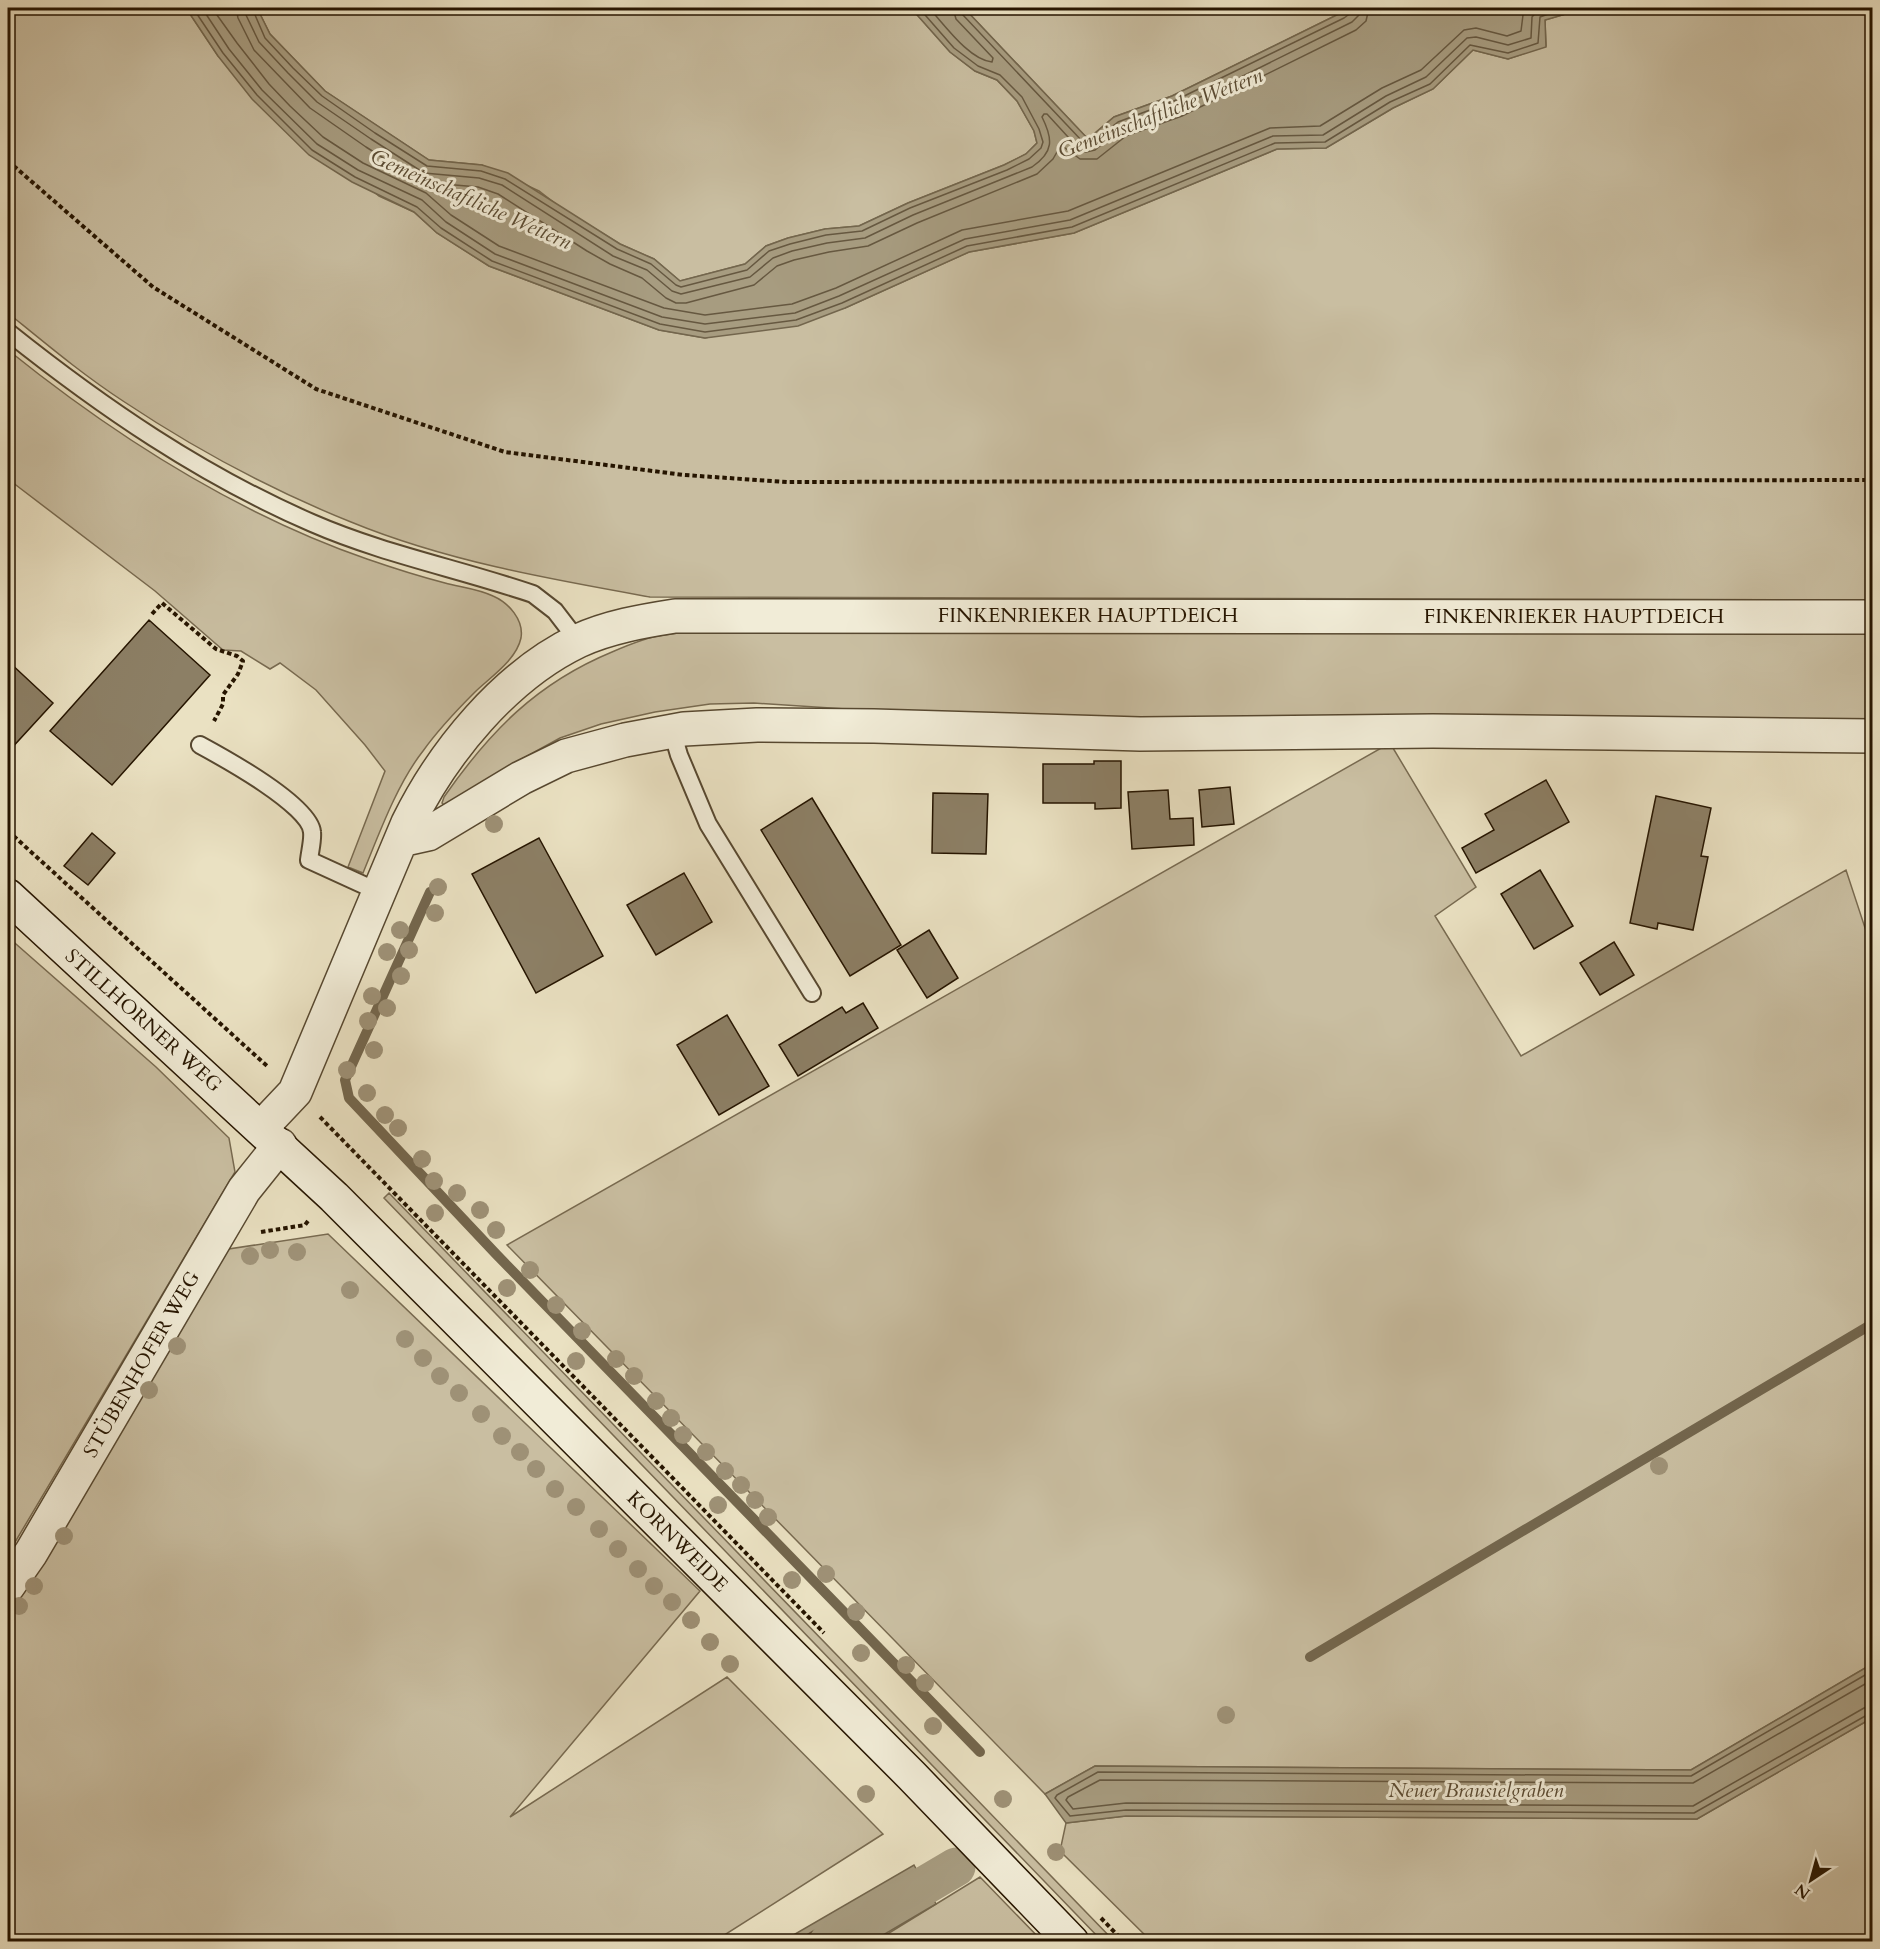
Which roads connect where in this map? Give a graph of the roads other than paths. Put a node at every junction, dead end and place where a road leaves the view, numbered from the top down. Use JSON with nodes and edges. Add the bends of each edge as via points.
{"nodes":[{"id":1,"x":8,"y":332,"type":"edge"},
{"id":2,"x":1872,"y":617,"type":"edge"},
{"id":3,"x":578,"y":641,"type":"junction"},
{"id":4,"x":672,"y":731,"type":"junction"},
{"id":5,"x":1872,"y":736,"type":"edge"},
{"id":6,"x":200,"y":745,"type":"road end"},
{"id":7,"x":401,"y":840,"type":"junction"},
{"id":8,"x":379,"y":892,"type":"junction"},
{"id":9,"x":8,"y":896,"type":"edge"},
{"id":10,"x":812,"y":993,"type":"dead end"},
{"id":11,"x":271,"y":1136,"type":"junction"},
{"id":12,"x":8,"y":1586,"type":"edge"},
{"id":13,"x":1072,"y":1941,"type":"edge"}],
"edges":[{"from":1,"to":3,"type":"lane","via":[[182,457],[313,524],[533,594],[555,611]]},
{"from":2,"to":3,"type":"street","name":"FINKENRIEKER HAUPTDEICH","via":[[675,616],[639,622]]},
{"from":3,"to":7,"type":"street","name":"FINKENRIEKER HAUPTDEICH","via":[[537,666],[478,720],[423,793]]},
{"from":4,"to":5,"type":"street","via":[[769,725],[1140,734],[1433,731]]},
{"from":4,"to":7,"type":"street","via":[[566,756],[428,834]]},
{"from":4,"to":10,"type":"lane","via":[[708,824]]},
{"from":6,"to":8,"type":"lane","via":[[251,774],[303,814],[312,830],[309,860]]},
{"from":7,"to":8,"type":"street","name":"FINKENRIEKER HAUPTDEICH"},
{"from":8,"to":11,"type":"street","name":"FINKENRIEKER HAUPTDEICH","via":[[295,1092]]},
{"from":9,"to":11,"type":"street","name":"STILLHORNER WEG"},
{"from":11,"to":12,"type":"street","name":"STÜBENHOFER WEG","via":[[258,1171]]},
{"from":11,"to":13,"type":"street","name":"KORNWEIDE"}]}
